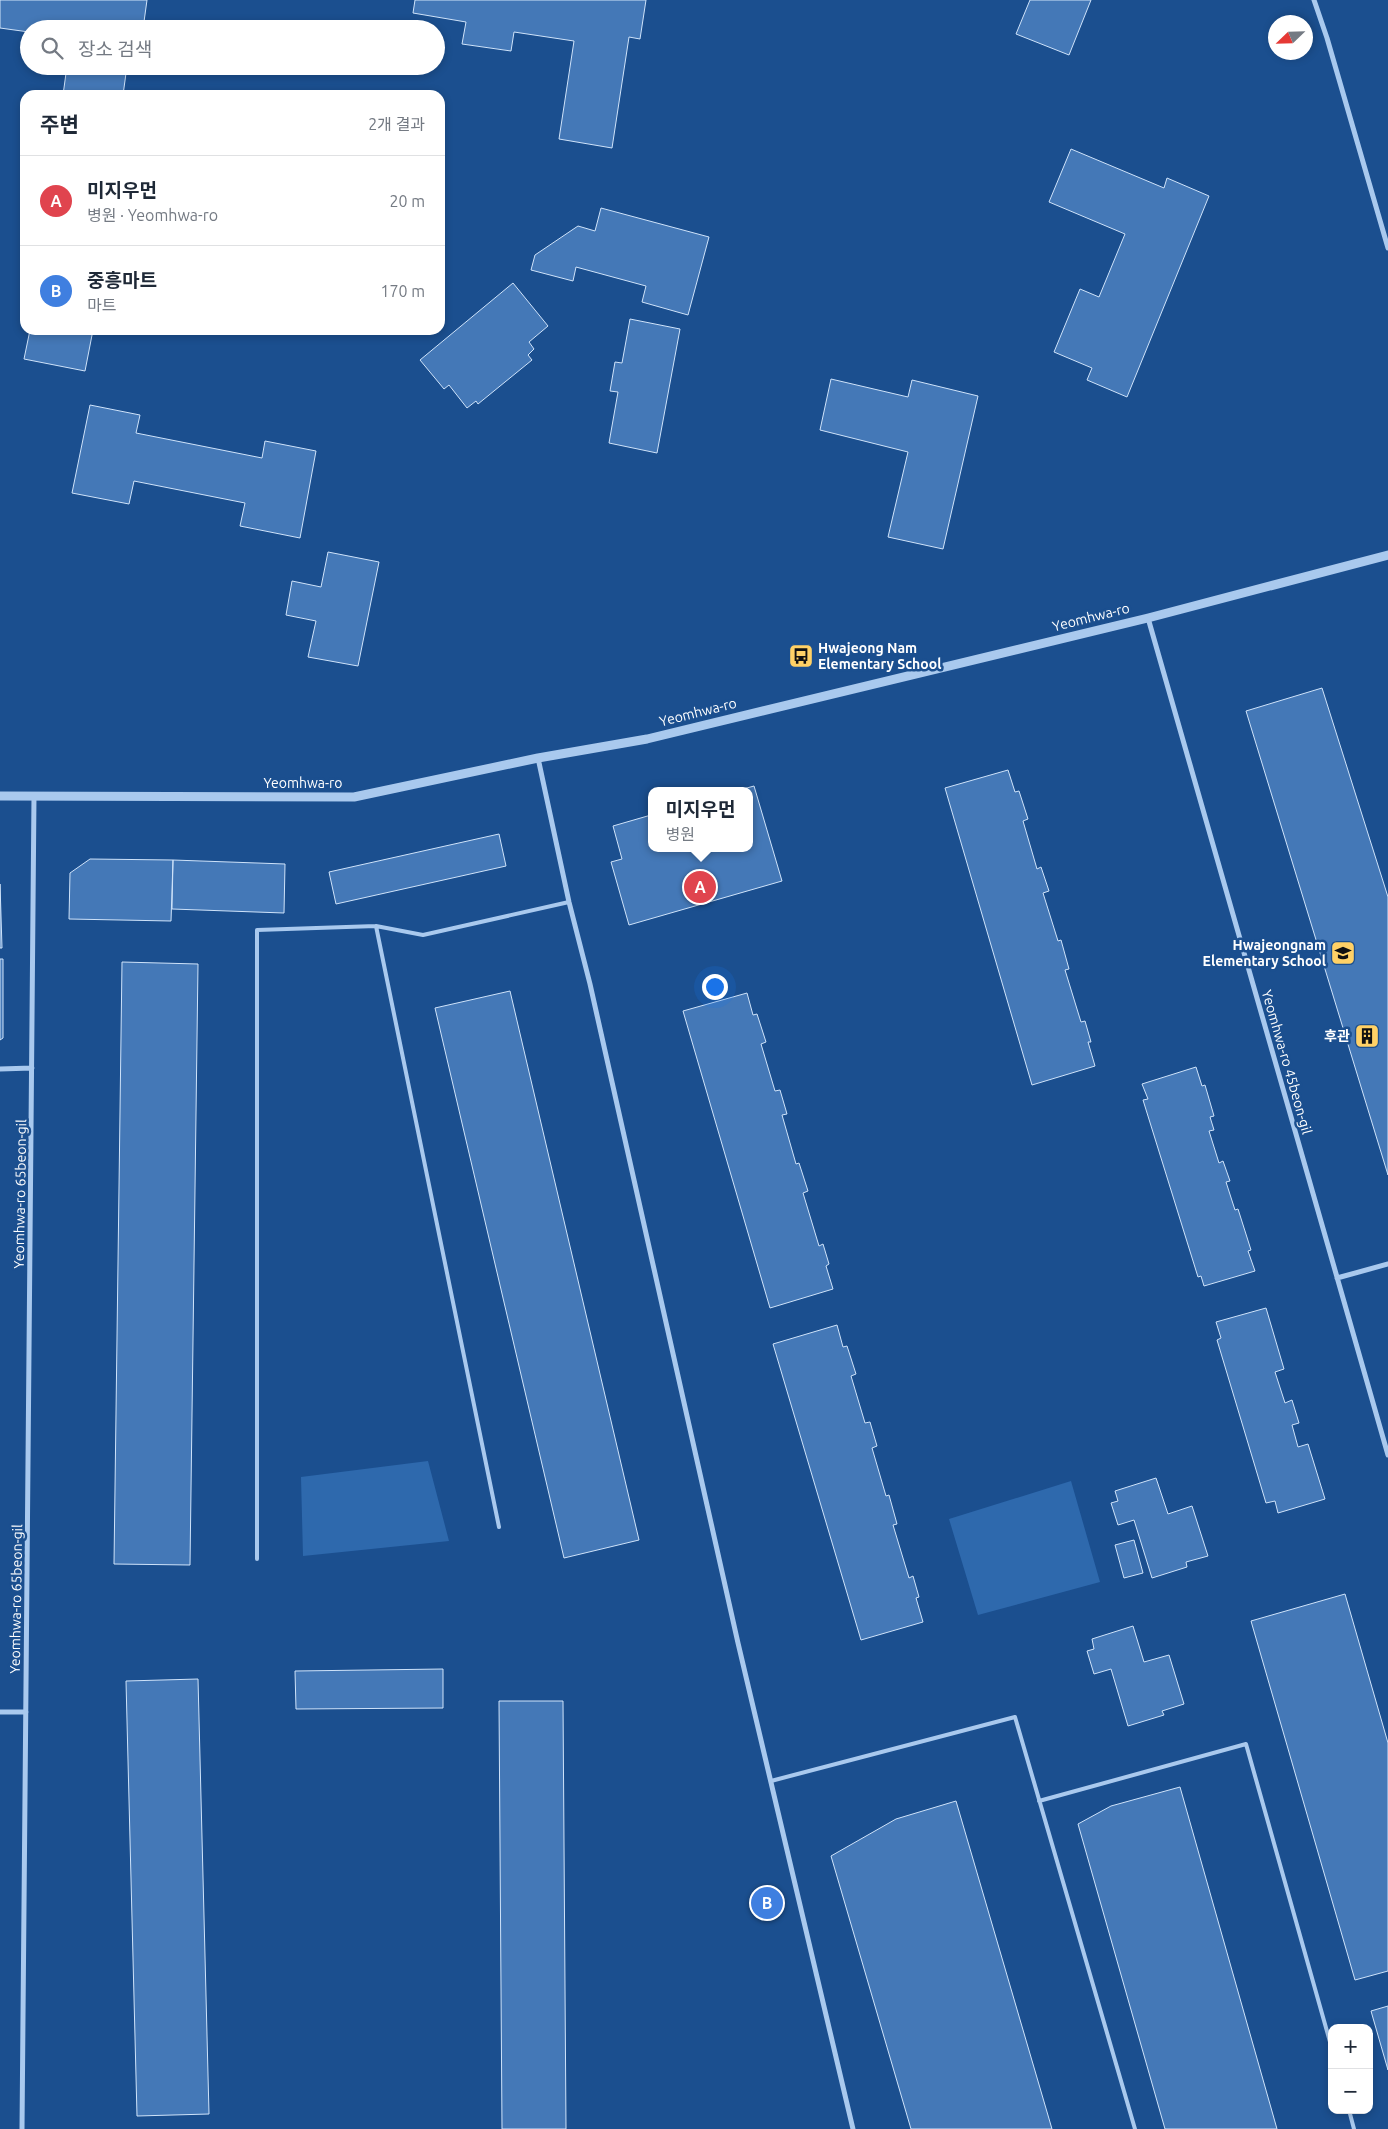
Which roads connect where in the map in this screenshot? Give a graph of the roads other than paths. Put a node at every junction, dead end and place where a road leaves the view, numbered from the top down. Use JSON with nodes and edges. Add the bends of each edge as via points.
{"nodes":[{"id":1,"x":1314,"y":0,"type":"edge"},
{"id":2,"x":1388,"y":248,"type":"edge"},
{"id":3,"x":1388,"y":555,"type":"edge"},
{"id":4,"x":1148,"y":618,"type":"junction"},
{"id":5,"x":538,"y":758,"type":"junction"},
{"id":6,"x":0,"y":796,"type":"edge"},
{"id":7,"x":34,"y":796,"type":"junction"},
{"id":8,"x":569,"y":902,"type":"junction"},
{"id":9,"x":376,"y":926,"type":"junction"},
{"id":10,"x":32,"y":1068,"type":"junction"},
{"id":11,"x":0,"y":1069,"type":"edge"},
{"id":12,"x":1388,"y":1264,"type":"edge"},
{"id":13,"x":1337,"y":1278,"type":"junction"},
{"id":14,"x":1388,"y":1455,"type":"edge"},
{"id":15,"x":499,"y":1527,"type":"dead end"},
{"id":16,"x":257,"y":1559,"type":"dead end"},
{"id":17,"x":0,"y":1712,"type":"edge"},
{"id":18,"x":26,"y":1712,"type":"junction"},
{"id":19,"x":771,"y":1781,"type":"junction"},
{"id":20,"x":1039,"y":1801,"type":"junction"},
{"id":21,"x":1328,"y":2035,"type":"edge"},
{"id":22,"x":1350,"y":2114,"type":"edge"},
{"id":23,"x":22,"y":2129,"type":"edge"},
{"id":24,"x":853,"y":2129,"type":"edge"},
{"id":25,"x":1135,"y":2129,"type":"edge"},
{"id":26,"x":1354,"y":2129,"type":"edge"}],
"edges":[{"from":1,"to":2,"type":"street","via":[[1328,38]]},
{"from":3,"to":4,"type":"street","name":"Yeomhwa-ro"},
{"from":4,"to":5,"type":"street","name":"Yeomhwa-ro","via":[[647,739]]},
{"from":4,"to":13,"type":"street","name":"Yeomhwa-ro 45beon-gil"},
{"from":5,"to":7,"type":"street","name":"Yeomhwa-ro","via":[[354,797]]},
{"from":5,"to":8,"type":"street"},
{"from":6,"to":7,"type":"street","name":"Yeomhwa-ro"},
{"from":7,"to":10,"type":"street","name":"Yeomhwa-ro 65beon-gil"},
{"from":8,"to":9,"type":"lane","via":[[423,935]]},
{"from":8,"to":19,"type":"street"},
{"from":9,"to":15,"type":"lane"},
{"from":9,"to":16,"type":"lane","via":[[257,930]]},
{"from":10,"to":11,"type":"street"},
{"from":10,"to":18,"type":"street","name":"Yeomhwa-ro 65beon-gil"},
{"from":12,"to":13,"type":"street"},
{"from":13,"to":14,"type":"street","name":"Yeomhwa-ro 45beon-gil"},
{"from":17,"to":18,"type":"street"},
{"from":18,"to":23,"type":"street","name":"Yeomhwa-ro 65beon-gil"},
{"from":19,"to":20,"type":"lane","via":[[1015,1717]]},
{"from":19,"to":24,"type":"street"},
{"from":20,"to":21,"type":"lane","via":[[1246,1744]]},
{"from":20,"to":25,"type":"lane"},
{"from":22,"to":26,"type":"lane"}]}
